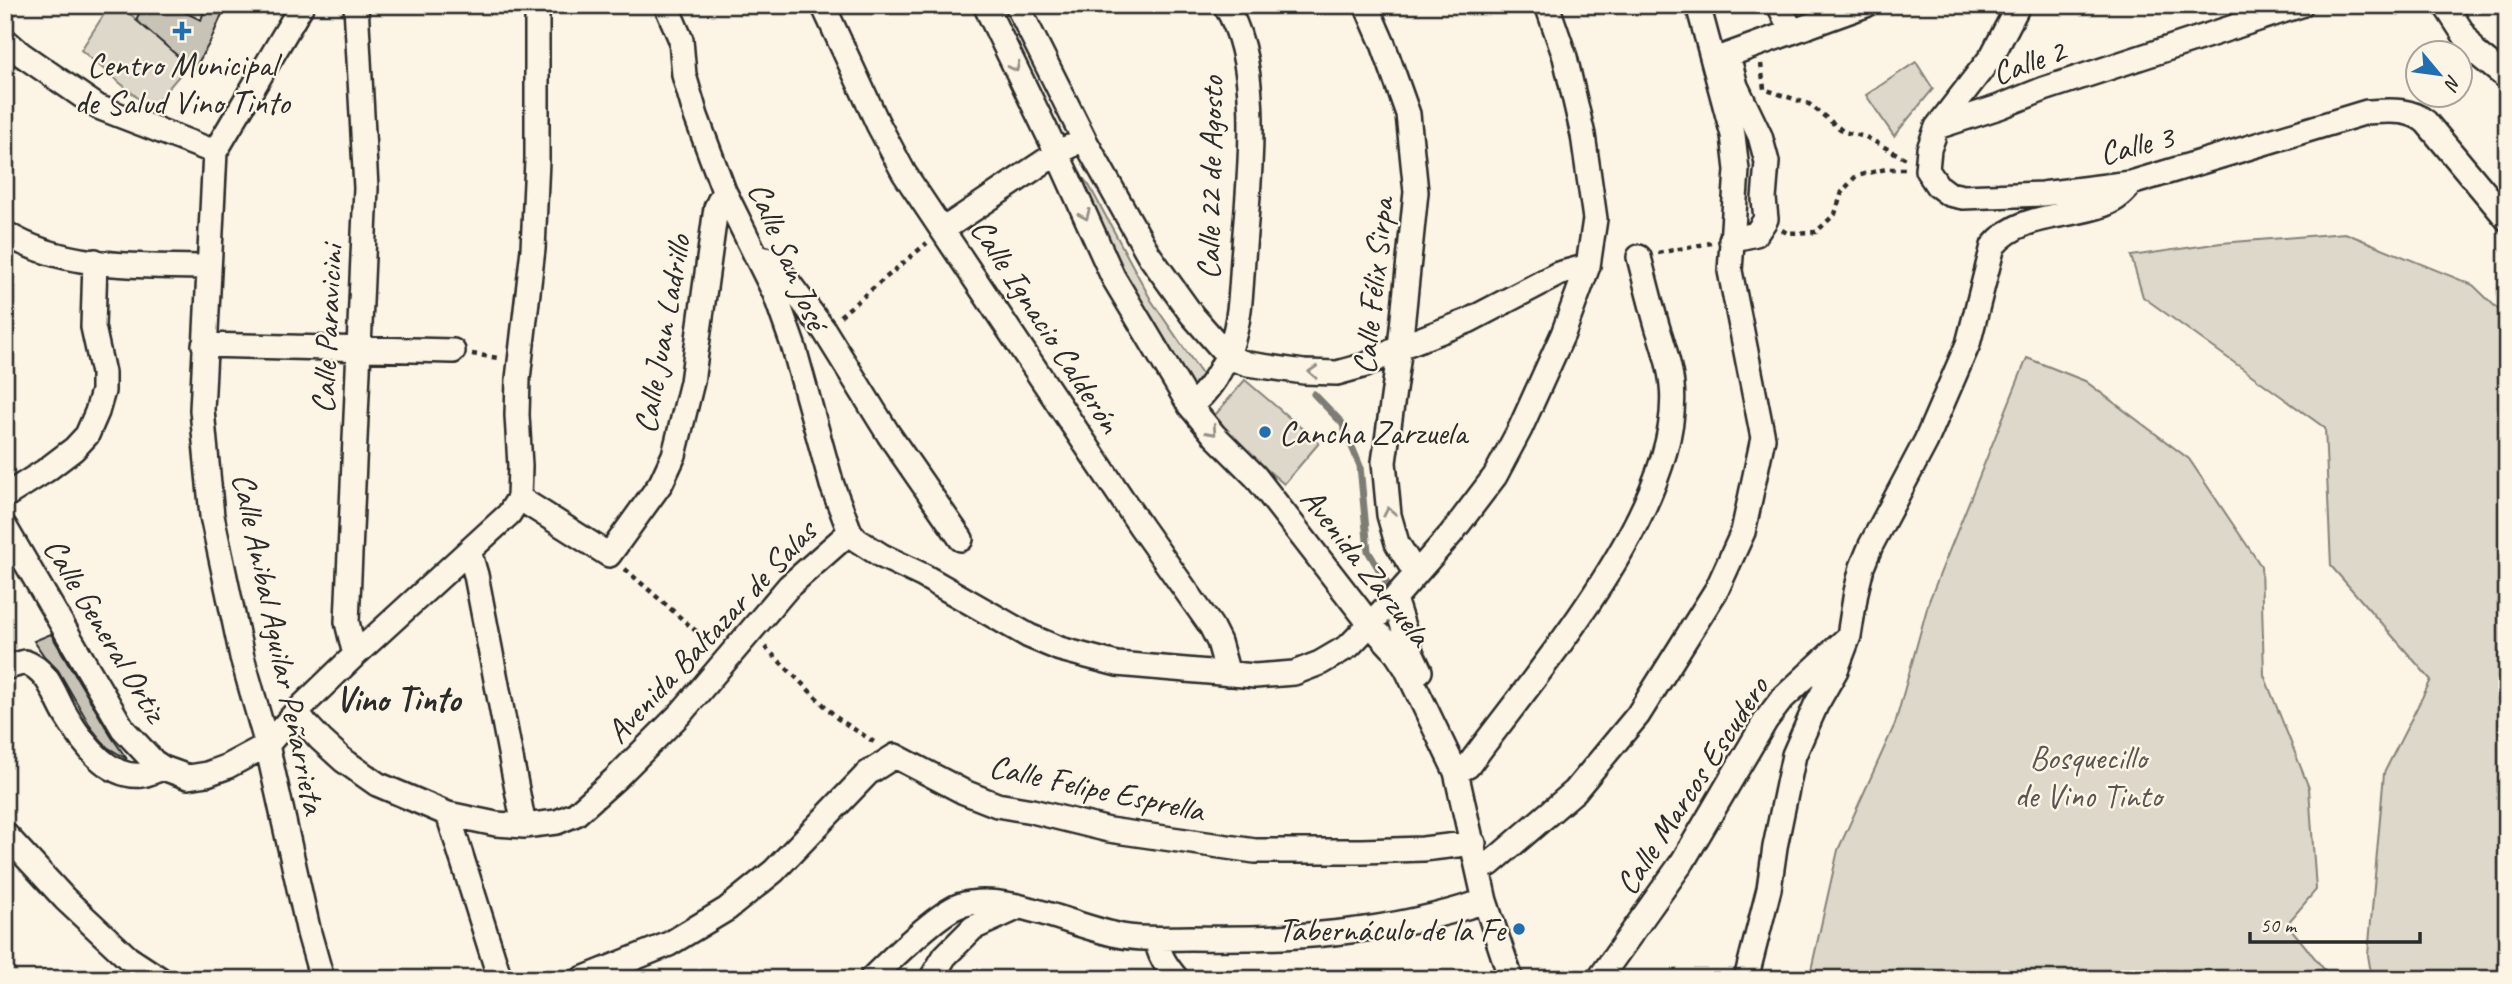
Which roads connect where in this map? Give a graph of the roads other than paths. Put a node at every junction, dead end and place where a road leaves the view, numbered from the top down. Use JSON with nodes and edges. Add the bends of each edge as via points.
{"nodes":[{"id":1,"x":302,"y":5,"type":"edge"},
{"id":2,"x":356,"y":5,"type":"edge"},
{"id":3,"x":537,"y":5,"type":"edge"},
{"id":4,"x":667,"y":5,"type":"edge"},
{"id":5,"x":823,"y":5,"type":"edge"},
{"id":6,"x":985,"y":5,"type":"edge"},
{"id":7,"x":1017,"y":5,"type":"edge"},
{"id":8,"x":1226,"y":5,"type":"edge"},
{"id":9,"x":1366,"y":5,"type":"edge"},
{"id":10,"x":1547,"y":5,"type":"edge"},
{"id":11,"x":1698,"y":5,"type":"edge"},
{"id":12,"x":1779,"y":5,"type":"edge"},
{"id":13,"x":1866,"y":5,"type":"edge"},
{"id":14,"x":2016,"y":5,"type":"edge"},
{"id":15,"x":2301,"y":5,"type":"edge"},
{"id":16,"x":2445,"y":5,"type":"edge"},
{"id":17,"x":1792,"y":32,"type":"junction"},
{"id":18,"x":5,"y":40,"type":"edge"},
{"id":19,"x":1721,"y":57,"type":"junction"},
{"id":20,"x":2507,"y":78,"type":"edge"},
{"id":21,"x":1937,"y":127,"type":"junction"},
{"id":22,"x":1084,"y":139,"type":"junction"},
{"id":23,"x":215,"y":152,"type":"junction"},
{"id":24,"x":1057,"y":153,"type":"junction"},
{"id":25,"x":2131,"y":183,"type":"junction"},
{"id":26,"x":724,"y":191,"type":"junction"},
{"id":27,"x":2507,"y":219,"type":"edge"},
{"id":28,"x":944,"y":229,"type":"junction"},
{"id":29,"x":5,"y":233,"type":"edge"},
{"id":30,"x":1731,"y":240,"type":"junction"},
{"id":31,"x":1639,"y":257,"type":"road end"},
{"id":32,"x":759,"y":260,"type":"junction"},
{"id":33,"x":96,"y":261,"type":"junction"},
{"id":34,"x":1588,"y":266,"type":"junction"},
{"id":35,"x":207,"y":267,"type":"junction"},
{"id":36,"x":204,"y":345,"type":"junction"},
{"id":37,"x":1400,"y":347,"type":"junction"},
{"id":38,"x":359,"y":348,"type":"junction"},
{"id":39,"x":453,"y":351,"type":"road end"},
{"id":40,"x":1227,"y":355,"type":"junction"},
{"id":41,"x":1190,"y":406,"type":"junction"},
{"id":42,"x":5,"y":496,"type":"edge"},
{"id":43,"x":519,"y":498,"type":"junction"},
{"id":44,"x":5,"y":527,"type":"edge"},
{"id":45,"x":850,"y":532,"type":"junction"},
{"id":46,"x":961,"y":539,"type":"dead end"},
{"id":47,"x":470,"y":551,"type":"junction"},
{"id":48,"x":1416,"y":574,"type":"junction"},
{"id":49,"x":1394,"y":599,"type":"junction"},
{"id":50,"x":1370,"y":624,"type":"junction"},
{"id":51,"x":1849,"y":636,"type":"junction"},
{"id":52,"x":355,"y":655,"type":"junction"},
{"id":53,"x":5,"y":668,"type":"edge"},
{"id":54,"x":1227,"y":674,"type":"junction"},
{"id":55,"x":297,"y":711,"type":"junction"},
{"id":56,"x":267,"y":746,"type":"junction"},
{"id":57,"x":163,"y":768,"type":"junction"},
{"id":58,"x":1462,"y":769,"type":"junction"},
{"id":59,"x":448,"y":814,"type":"junction"},
{"id":60,"x":524,"y":825,"type":"junction"},
{"id":61,"x":1474,"y":843,"type":"junction"},
{"id":62,"x":9,"y":844,"type":"edge"},
{"id":63,"x":1484,"y":866,"type":"junction"},
{"id":64,"x":1485,"y":901,"type":"junction"},
{"id":65,"x":1017,"y":908,"type":"junction"},
{"id":66,"x":1157,"y":939,"type":"junction"},
{"id":67,"x":160,"y":979,"type":"edge"},
{"id":68,"x":322,"y":979,"type":"edge"},
{"id":69,"x":500,"y":979,"type":"edge"},
{"id":70,"x":582,"y":979,"type":"edge"},
{"id":71,"x":871,"y":979,"type":"edge"},
{"id":72,"x":931,"y":979,"type":"edge"},
{"id":73,"x":1177,"y":979,"type":"edge"},
{"id":74,"x":1511,"y":979,"type":"edge"},
{"id":75,"x":1519,"y":979,"type":"edge"},
{"id":76,"x":1599,"y":979,"type":"edge"},
{"id":77,"x":1746,"y":979,"type":"edge"}],
"edges":[{"from":1,"to":23,"type":"street","name":"Calle Anibal Aguilar Peñarrieta"},
{"from":2,"to":38,"type":"street","name":"Calle Paravicini","via":[[366,188]]},
{"from":3,"to":43,"type":"street","via":[[537,160],[517,415]]},
{"from":4,"to":26,"type":"street","name":"Calle San José","via":[[681,40],[684,75],[696,116]]},
{"from":5,"to":28,"type":"street","name":"Calle Ignacio Calderón","via":[[898,161]]},
{"from":6,"to":24,"type":"street","name":"Avenida Zarzuela","one_way":true},
{"from":7,"to":22,"type":"street"},
{"from":8,"to":40,"type":"street","name":"Calle 22 de Agosto","via":[[1245,60],[1250,161],[1237,324]]},
{"from":9,"to":37,"type":"street","name":"Calle Félix Sirpa","via":[[1408,114],[1416,192]]},
{"from":10,"to":34,"type":"street","name":"Avenida Baltazar de Salas","via":[[1583,135],[1595,219]]},
{"from":11,"to":19,"type":"street"},
{"from":12,"to":17,"type":"street"},
{"from":13,"to":17,"type":"street"},
{"from":14,"to":21,"type":"street","via":[[1992,56]]},
{"from":15,"to":21,"type":"street","name":"Calle 2"},
{"from":16,"to":20,"type":"street","via":[[2476,53]]},
{"from":17,"to":19,"type":"street"},
{"from":18,"to":23,"type":"street","via":[[99,107]]},
{"from":19,"to":30,"type":"street","via":[[1737,170]]},
{"from":19,"to":30,"type":"street","via":[[1760,136],[1767,162],[1766,219],[1756,234]]},
{"from":21,"to":25,"type":"street","name":"Calle 3","via":[[1927,170],[1949,194],[2042,194]]},
{"from":22,"to":24,"type":"street"},
{"from":22,"to":40,"type":"street","via":[[1149,255],[1192,316]]},
{"from":23,"to":35,"type":"street","name":"Calle Anibal Aguilar Peñarrieta"},
{"from":24,"to":28,"type":"street"},
{"from":24,"to":41,"type":"street","name":"Avenida Zarzuela","one_way":true,"via":[[1113,277]]},
{"from":25,"to":27,"type":"street","name":"Calle 3","via":[[2367,112],[2394,111],[2416,114],[2427,122]]},
{"from":25,"to":51,"type":"street","via":[[2118,199],[2015,226],[1993,246],[1968,344],[1926,441],[1862,568]]},
{"from":26,"to":32,"type":"street","name":"Calle San José"},
{"from":26,"to":43,"type":"street","name":"Calle Juan Ladrillo","via":[[716,208],[692,382],[674,456],[661,482],[610,555]]},
{"from":28,"to":54,"type":"street","name":"Calle Ignacio Calderón","via":[[1030,364],[1210,626]]},
{"from":29,"to":33,"type":"street","via":[[41,252]]},
{"from":30,"to":63,"type":"street","via":[[1730,271],[1763,438],[1743,532],[1717,589],[1638,715],[1575,791]]},
{"from":31,"to":58,"type":"street","via":[[1670,368],[1672,412],[1663,458],[1623,547],[1583,610]]},
{"from":32,"to":45,"type":"street","name":"Calle San José","via":[[794,348],[832,485]]},
{"from":32,"to":46,"type":"street","via":[[765,258],[776,266],[824,330]]},
{"from":33,"to":35,"type":"street"},
{"from":33,"to":42,"type":"street","via":[[93,327],[103,373],[97,412],[88,435],[74,449]]},
{"from":34,"to":37,"type":"street","via":[[1558,274],[1468,321]]},
{"from":34,"to":48,"type":"street","name":"Avenida Baltazar de Salas","via":[[1553,356],[1494,476]]},
{"from":35,"to":36,"type":"street","name":"Calle Anibal Aguilar Peñarrieta"},
{"from":36,"to":38,"type":"street"},
{"from":36,"to":56,"type":"street","name":"Calle Anibal Aguilar Peñarrieta","via":[[202,410],[212,516]]},
{"from":37,"to":40,"type":"street","one_way":true,"via":[[1366,365],[1337,373],[1248,364]]},
{"from":48,"to":37,"type":"street","name":"Calle Félix Sirpa","one_way":true,"via":[[1397,543],[1384,484]]},
{"from":38,"to":39,"type":"street"},
{"from":38,"to":52,"type":"street","name":"Calle Paravicini","via":[[348,622]]},
{"from":40,"to":41,"type":"street","name":"Calle 22 de Agosto","via":[[1210,386]]},
{"from":41,"to":50,"type":"street","name":"Avenida Zarzuela","one_way":true,"via":[[1255,476]]},
{"from":43,"to":47,"type":"street","via":[[509,514]]},
{"from":44,"to":57,"type":"street","name":"Calle General Ortiz","via":[[123,729]]},
{"from":45,"to":54,"type":"street","name":"Avenida Baltazar de Salas","via":[[882,556],[1060,649],[1117,664]]},
{"from":45,"to":60,"type":"street","name":"Avenida Baltazar de Salas","via":[[789,586],[681,713],[592,801],[557,821]]},
{"from":47,"to":52,"type":"street"},
{"from":47,"to":60,"type":"street"},
{"from":48,"to":49,"type":"street","name":"Avenida Baltazar de Salas"},
{"from":49,"to":50,"type":"street","name":"Avenida Baltazar de Salas"},
{"from":49,"to":58,"type":"street","via":[[1412,654]]},
{"from":50,"to":54,"type":"street","name":"Avenida Baltazar de Salas","via":[[1349,646],[1294,673]]},
{"from":50,"to":58,"type":"street","name":"Avenida Zarzuela","via":[[1406,668]]},
{"from":51,"to":76,"type":"street","name":"Calle Marcos Escudero","via":[[1774,709],[1683,862]]},
{"from":51,"to":77,"type":"street","via":[[1794,755],[1769,889]]},
{"from":52,"to":55,"type":"street"},
{"from":53,"to":57,"type":"street","via":[[25,662],[42,672],[67,717],[92,752],[108,765],[142,775]]},
{"from":55,"to":56,"type":"street","name":"Calle General Ortiz"},
{"from":55,"to":59,"type":"street","name":"Avenida Baltazar de Salas","via":[[321,740],[377,784]]},
{"from":56,"to":57,"type":"street","name":"Calle General Ortiz","via":[[207,774],[188,777]]},
{"from":56,"to":68,"type":"street","name":"Calle Anibal Aguilar Peñarrieta"},
{"from":58,"to":61,"type":"street","name":"Avenida Zarzuela"},
{"from":58,"to":63,"type":"street"},
{"from":59,"to":60,"type":"street","name":"Avenida Baltazar de Salas"},
{"from":59,"to":69,"type":"street"},
{"from":61,"to":63,"type":"street","name":"Avenida Zarzuela"},
{"from":61,"to":70,"type":"street","name":"Calle Felipe Esprella","via":[[1423,849],[1255,851],[1110,830],[997,805],[895,756],[868,773],[774,871],[727,909],[669,944]]},
{"from":62,"to":67,"type":"street","via":[[128,958]]},
{"from":63,"to":64,"type":"street","name":"Avenida Zarzuela"},
{"from":63,"to":75,"type":"street"},
{"from":64,"to":66,"type":"street","via":[[1426,919],[1355,930]]},
{"from":64,"to":74,"type":"street","name":"Avenida Zarzuela"},
{"from":65,"to":66,"type":"street","via":[[1123,936]]},
{"from":65,"to":71,"type":"street","via":[[989,901],[960,905]]},
{"from":65,"to":72,"type":"street","via":[[973,928],[945,956]]},
{"from":66,"to":73,"type":"street","via":[[1167,968]]}]}
